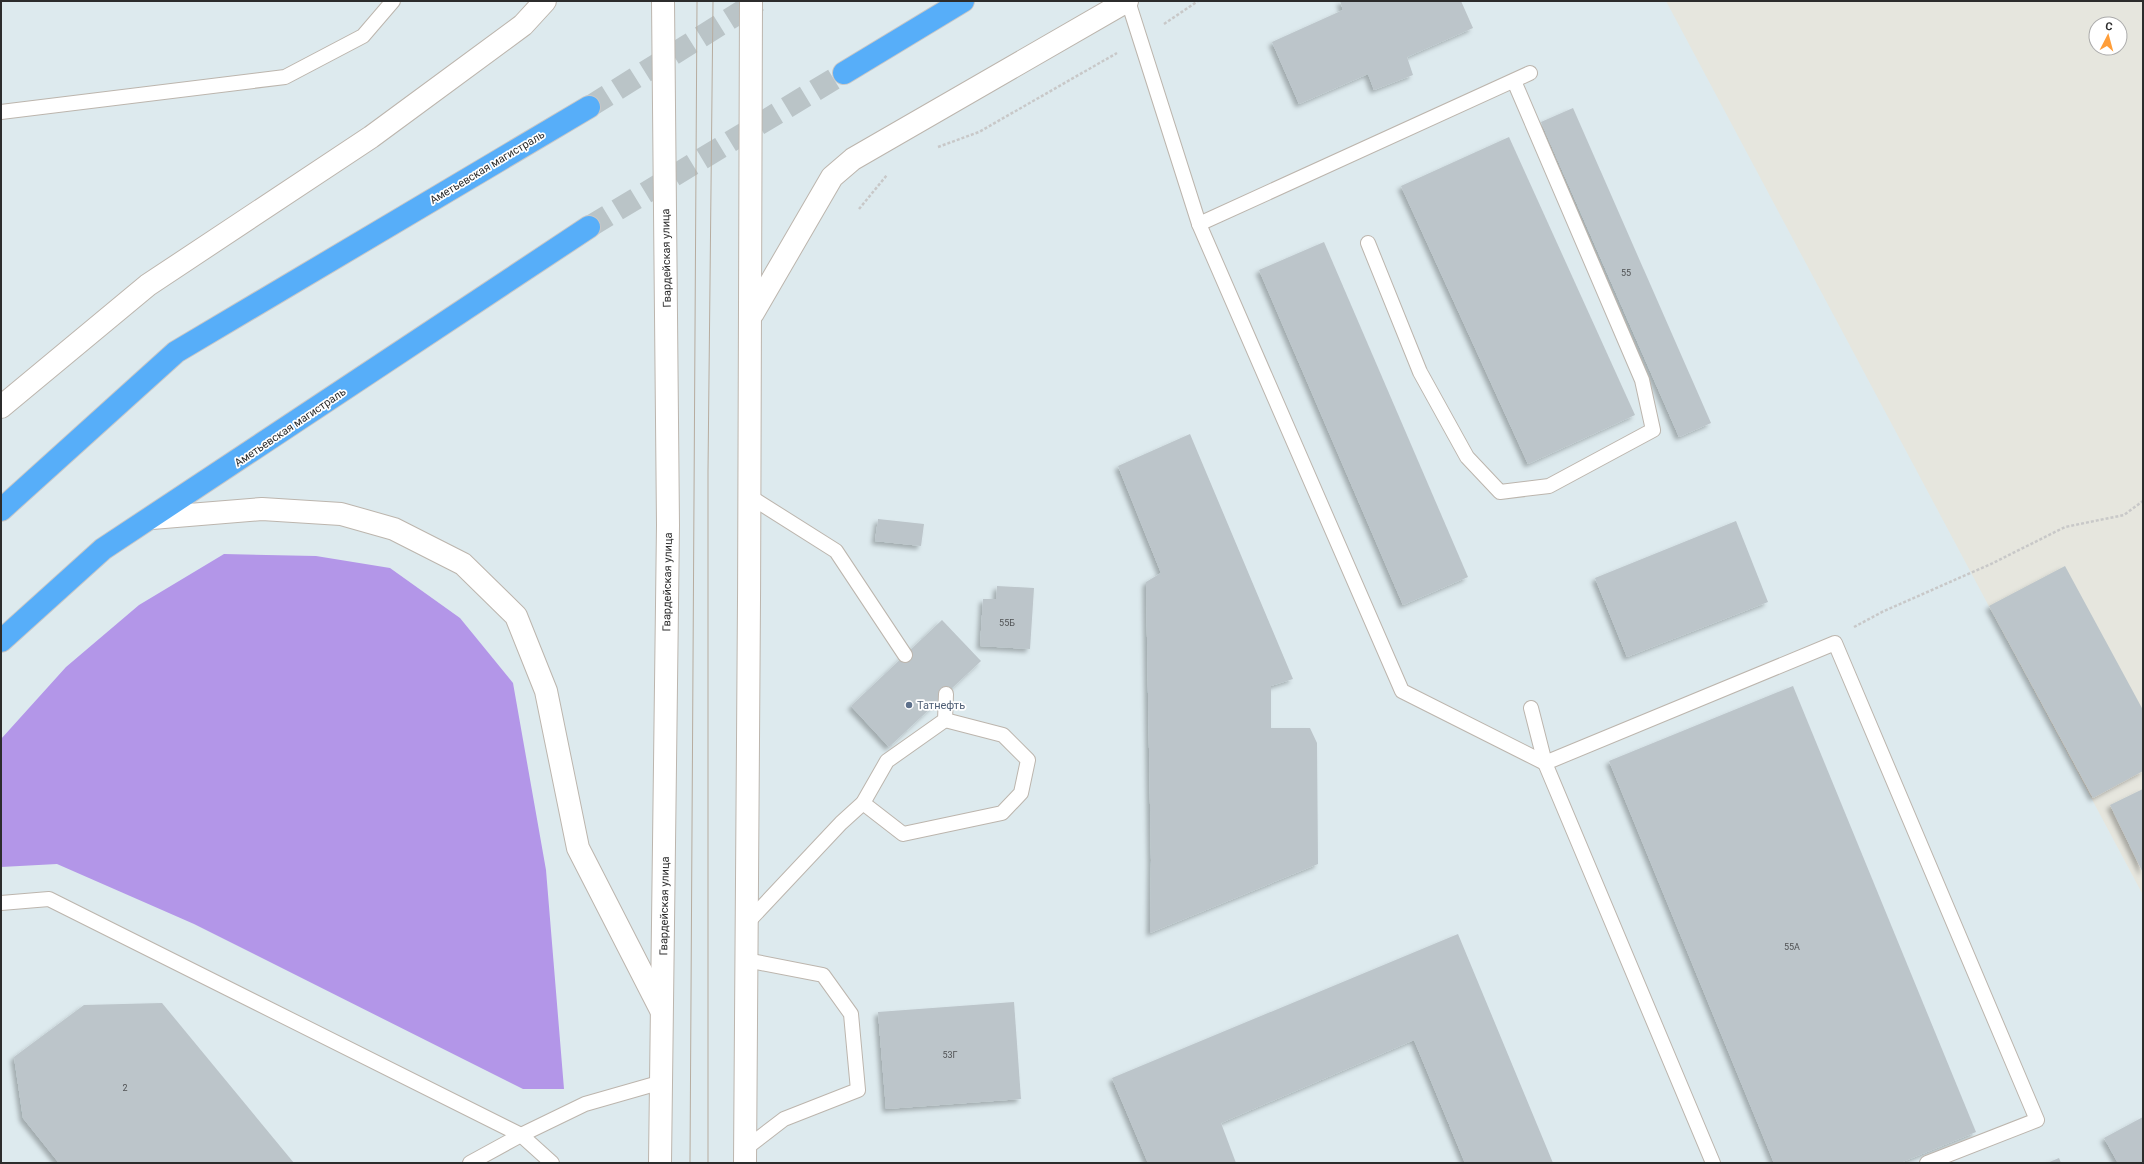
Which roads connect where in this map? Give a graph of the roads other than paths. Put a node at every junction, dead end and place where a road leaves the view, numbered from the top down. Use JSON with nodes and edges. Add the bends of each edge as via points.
{"nodes":[{"id":1,"x":393,"y":1,"type":"edge"},
{"id":2,"x":545,"y":1,"type":"edge"},
{"id":3,"x":663,"y":1,"type":"edge"},
{"id":4,"x":751,"y":1,"type":"edge"},
{"id":5,"x":963,"y":1,"type":"edge"},
{"id":6,"x":1128,"y":1,"type":"edge"},
{"id":7,"x":844,"y":73,"type":"tunnel mouth"},
{"id":8,"x":1530,"y":73,"type":"dead end"},
{"id":9,"x":1514,"y":81,"type":"junction"},
{"id":10,"x":589,"y":107,"type":"tunnel mouth"},
{"id":11,"x":1,"y":112,"type":"edge"},
{"id":12,"x":1198,"y":224,"type":"junction"},
{"id":13,"x":589,"y":227,"type":"tunnel mouth"},
{"id":14,"x":1368,"y":243,"type":"dead end"},
{"id":15,"x":752,"y":314,"type":"junction"},
{"id":16,"x":1,"y":407,"type":"edge"},
{"id":17,"x":749,"y":496,"type":"junction"},
{"id":18,"x":1,"y":510,"type":"edge"},
{"id":19,"x":152,"y":518,"type":"junction"},
{"id":20,"x":1,"y":641,"type":"edge"},
{"id":21,"x":906,"y":655,"type":"dead end"},
{"id":22,"x":946,"y":694,"type":"dead end"},
{"id":23,"x":1531,"y":708,"type":"dead end"},
{"id":24,"x":945,"y":720,"type":"junction"},
{"id":25,"x":1545,"y":763,"type":"junction"},
{"id":26,"x":864,"y":803,"type":"junction"},
{"id":27,"x":1,"y":903,"type":"edge"},
{"id":28,"x":748,"y":923,"type":"junction"},
{"id":29,"x":746,"y":960,"type":"junction"},
{"id":30,"x":662,"y":1012,"type":"junction"},
{"id":31,"x":662,"y":1082,"type":"junction"},
{"id":32,"x":521,"y":1135,"type":"junction"},
{"id":33,"x":745,"y":1156,"type":"edge"},
{"id":34,"x":470,"y":1163,"type":"edge"},
{"id":35,"x":552,"y":1163,"type":"edge"},
{"id":36,"x":660,"y":1163,"type":"edge"},
{"id":37,"x":1713,"y":1163,"type":"edge"},
{"id":38,"x":1927,"y":1163,"type":"edge"}],
"edges":[{"from":1,"to":11,"type":"lane","via":[[363,36],[285,77]]},
{"from":2,"to":16,"type":"main road","via":[[524,25],[371,137],[148,285]]},
{"from":3,"to":30,"type":"main road","name":"Гвардейская улица","via":[[668,525]]},
{"from":4,"to":15,"type":"main road"},
{"from":5,"to":7,"type":"main road"},
{"from":6,"to":12,"type":"lane"},
{"from":6,"to":15,"type":"main road","via":[[852,158],[832,177]]},
{"from":8,"to":9,"type":"lane"},
{"from":9,"to":12,"type":"lane"},
{"from":9,"to":14,"type":"lane","via":[[1642,380],[1653,430],[1549,486],[1500,492],[1467,456],[1420,372]]},
{"from":10,"to":18,"type":"main road","name":"Аметьевская магистраль","via":[[176,352]]},
{"from":12,"to":25,"type":"lane","via":[[1402,691]]},
{"from":13,"to":19,"type":"main road","name":"Аметьевская магистраль"},
{"from":15,"to":17,"type":"main road"},
{"from":17,"to":21,"type":"lane","via":[[836,551]]},
{"from":17,"to":28,"type":"main road"},
{"from":19,"to":20,"type":"main road","name":"Аметьевская магистраль","via":[[103,550]]},
{"from":19,"to":30,"type":"main road","via":[[262,509],[340,514],[394,529],[463,564],[516,616],[546,691],[578,848]]},
{"from":22,"to":24,"type":"lane"},
{"from":23,"to":25,"type":"lane"},
{"from":24,"to":26,"type":"lane","via":[[887,761]]},
{"from":24,"to":26,"type":"lane","via":[[1003,735],[1028,760],[1021,793],[1002,813],[903,834]]},
{"from":25,"to":37,"type":"lane"},
{"from":25,"to":38,"type":"lane","via":[[1835,643],[2037,1120]]},
{"from":26,"to":28,"type":"lane","via":[[841,822]]},
{"from":27,"to":32,"type":"lane","via":[[49,899]]},
{"from":28,"to":29,"type":"main road"},
{"from":29,"to":33,"type":"main road"},
{"from":29,"to":33,"type":"lane","via":[[823,974],[851,1014],[858,1090],[784,1119]]},
{"from":30,"to":31,"type":"main road","name":"Гвардейская улица"},
{"from":31,"to":32,"type":"lane","via":[[585,1104]]},
{"from":31,"to":36,"type":"main road","name":"Гвардейская улица"},
{"from":32,"to":34,"type":"lane"},
{"from":32,"to":35,"type":"lane"}]}
